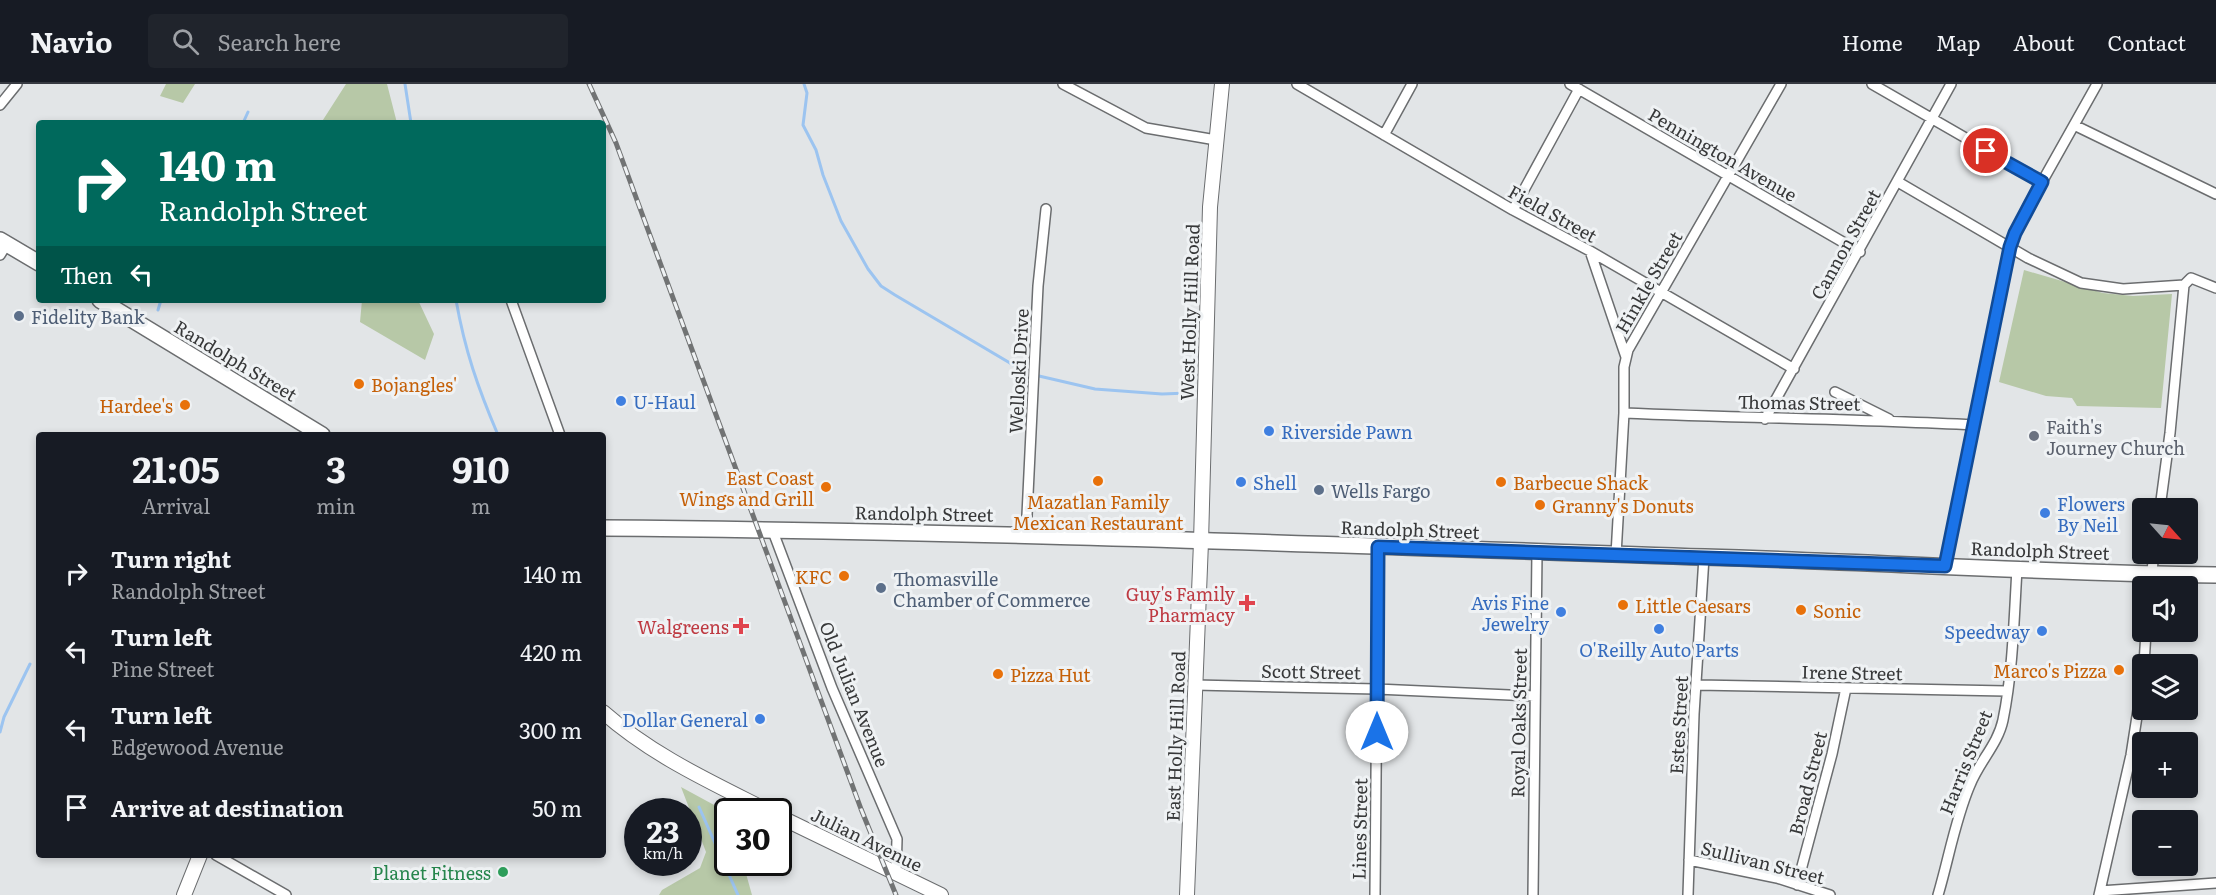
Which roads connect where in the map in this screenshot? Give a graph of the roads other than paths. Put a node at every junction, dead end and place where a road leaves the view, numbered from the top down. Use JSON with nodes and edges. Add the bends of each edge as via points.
{"nodes":[{"id":1,"x":16,"y":84,"type":"edge"},
{"id":2,"x":1063,"y":84,"type":"edge"},
{"id":3,"x":1222,"y":84,"type":"edge"},
{"id":4,"x":1297,"y":84,"type":"edge"},
{"id":5,"x":1412,"y":84,"type":"edge"},
{"id":6,"x":1570,"y":84,"type":"edge"},
{"id":7,"x":1781,"y":84,"type":"edge"},
{"id":8,"x":1872,"y":84,"type":"edge"},
{"id":9,"x":1952,"y":84,"type":"edge"},
{"id":10,"x":2097,"y":84,"type":"edge"},
{"id":11,"x":1579,"y":89,"type":"junction"},
{"id":12,"x":0,"y":105,"type":"edge"},
{"id":13,"x":1931,"y":120,"type":"junction"},
{"id":14,"x":2074,"y":125,"type":"junction"},
{"id":15,"x":1384,"y":135,"type":"junction"},
{"id":16,"x":1216,"y":140,"type":"junction"},
{"id":17,"x":1728,"y":176,"type":"junction"},
{"id":18,"x":1898,"y":182,"type":"junction"},
{"id":19,"x":2042,"y":182,"type":"junction"},
{"id":20,"x":2216,"y":194,"type":"edge"},
{"id":21,"x":1046,"y":209,"type":"dead end"},
{"id":22,"x":1514,"y":210,"type":"junction"},
{"id":23,"x":2,"y":246,"type":"edge"},
{"id":24,"x":2010,"y":247,"type":"junction"},
{"id":25,"x":1590,"y":251,"type":"junction"},
{"id":26,"x":1860,"y":252,"type":"junction"},
{"id":27,"x":36,"y":262,"type":"edge"},
{"id":28,"x":2184,"y":285,"type":"junction"},
{"id":29,"x":2216,"y":288,"type":"edge"},
{"id":30,"x":1660,"y":292,"type":"junction"},
{"id":31,"x":105,"y":303,"type":"edge"},
{"id":32,"x":512,"y":303,"type":"edge"},
{"id":33,"x":1626,"y":357,"type":"junction"},
{"id":34,"x":1794,"y":369,"type":"junction"},
{"id":35,"x":1835,"y":392,"type":"dead end"},
{"id":36,"x":1624,"y":413,"type":"junction"},
{"id":37,"x":1766,"y":419,"type":"junction"},
{"id":38,"x":1891,"y":421,"type":"junction"},
{"id":39,"x":1974,"y":425,"type":"junction"},
{"id":40,"x":317,"y":432,"type":"edge"},
{"id":41,"x":559,"y":432,"type":"edge"},
{"id":42,"x":2161,"y":498,"type":"edge"},
{"id":43,"x":606,"y":528,"type":"edge"},
{"id":44,"x":772,"y":529,"type":"junction"},
{"id":45,"x":1026,"y":536,"type":"junction"},
{"id":46,"x":1201,"y":542,"type":"junction"},
{"id":47,"x":1378,"y":547,"type":"junction"},
{"id":48,"x":1537,"y":552,"type":"junction"},
{"id":49,"x":1616,"y":555,"type":"junction"},
{"id":50,"x":1704,"y":557,"type":"junction"},
{"id":51,"x":1945,"y":566,"type":"junction"},
{"id":52,"x":2017,"y":569,"type":"junction"},
{"id":53,"x":2216,"y":575,"type":"edge"},
{"id":54,"x":2198,"y":576,"type":"edge"},
{"id":55,"x":2132,"y":578,"type":"edge"},
{"id":56,"x":1195,"y":685,"type":"junction"},
{"id":57,"x":1697,"y":685,"type":"junction"},
{"id":58,"x":1846,"y":688,"type":"junction"},
{"id":59,"x":1377,"y":689,"type":"junction"},
{"id":60,"x":2006,"y":691,"type":"junction"},
{"id":61,"x":1534,"y":696,"type":"junction"},
{"id":62,"x":606,"y":715,"type":"edge"},
{"id":63,"x":2136,"y":720,"type":"edge"},
{"id":64,"x":742,"y":798,"type":"edge"},
{"id":65,"x":792,"y":823,"type":"edge"},
{"id":66,"x":199,"y":858,"type":"edge"},
{"id":67,"x":221,"y":858,"type":"edge"},
{"id":68,"x":1689,"y":860,"type":"junction"},
{"id":69,"x":896,"y":873,"type":"junction"},
{"id":70,"x":2216,"y":883,"type":"edge"},
{"id":71,"x":1797,"y":885,"type":"junction"},
{"id":72,"x":1814,"y":893,"type":"edge"},
{"id":73,"x":2100,"y":893,"type":"edge"},
{"id":74,"x":184,"y":895,"type":"edge"},
{"id":75,"x":286,"y":895,"type":"edge"},
{"id":76,"x":941,"y":895,"type":"edge"},
{"id":77,"x":1187,"y":895,"type":"edge"},
{"id":78,"x":1375,"y":895,"type":"edge"},
{"id":79,"x":1533,"y":895,"type":"edge"},
{"id":80,"x":1688,"y":895,"type":"edge"},
{"id":81,"x":1830,"y":895,"type":"edge"},
{"id":82,"x":1938,"y":895,"type":"edge"}],
"edges":[{"from":1,"to":12,"type":"street"},
{"from":2,"to":16,"type":"street","via":[[1146,128]]},
{"from":3,"to":16,"type":"street","name":"West Holly Hill Road"},
{"from":4,"to":15,"type":"street","name":"Field Street"},
{"from":5,"to":15,"type":"street"},
{"from":6,"to":11,"type":"street","name":"Pennington Avenue"},
{"from":7,"to":17,"type":"street","name":"Hinkle Street"},
{"from":8,"to":13,"type":"street"},
{"from":9,"to":13,"type":"street","name":"Cannon Street"},
{"from":10,"to":14,"type":"street"},
{"from":11,"to":17,"type":"street","name":"Pennington Avenue"},
{"from":11,"to":22,"type":"street"},
{"from":13,"to":18,"type":"street","name":"Cannon Street"},
{"from":13,"to":19,"type":"street"},
{"from":14,"to":19,"type":"street"},
{"from":14,"to":20,"type":"street"},
{"from":15,"to":22,"type":"street","name":"Field Street"},
{"from":16,"to":46,"type":"street","name":"West Holly Hill Road","via":[[1210,207]]},
{"from":17,"to":26,"type":"street","name":"Pennington Avenue"},
{"from":17,"to":30,"type":"street","name":"Hinkle Street"},
{"from":18,"to":24,"type":"street"},
{"from":18,"to":26,"type":"street","name":"Cannon Street"},
{"from":19,"to":24,"type":"street"},
{"from":21,"to":45,"type":"street","name":"Welloski Drive","via":[[1038,286]]},
{"from":22,"to":25,"type":"street","name":"Field Street"},
{"from":23,"to":27,"type":"main road"},
{"from":24,"to":28,"type":"street","via":[[2068,278],[2096,286],[2123,289]]},
{"from":24,"to":39,"type":"street"},
{"from":25,"to":30,"type":"street","name":"Field Street"},
{"from":25,"to":33,"type":"street"},
{"from":26,"to":34,"type":"street","name":"Cannon Street"},
{"from":28,"to":29,"type":"street","via":[[2191,278]]},
{"from":28,"to":42,"type":"street"},
{"from":30,"to":33,"type":"street","name":"Hinkle Street"},
{"from":30,"to":34,"type":"street","name":"Field Street"},
{"from":31,"to":40,"type":"main road","name":"Randolph Street"},
{"from":32,"to":41,"type":"street"},
{"from":33,"to":36,"type":"street","name":"Hinkle Street"},
{"from":34,"to":37,"type":"street","name":"Cannon Street"},
{"from":35,"to":38,"type":"street"},
{"from":36,"to":37,"type":"street","name":"Thomas Street"},
{"from":36,"to":49,"type":"street","name":"Hinkle Street"},
{"from":37,"to":38,"type":"street","name":"Thomas Street"},
{"from":38,"to":39,"type":"street","name":"Thomas Street"},
{"from":39,"to":51,"type":"street"},
{"from":43,"to":44,"type":"main road","name":"Randolph Street"},
{"from":44,"to":45,"type":"main road","name":"Randolph Street"},
{"from":44,"to":69,"type":"street","name":"Old Julian Avenue","via":[[832,688],[897,839]]},
{"from":45,"to":46,"type":"main road","name":"Randolph Street"},
{"from":46,"to":47,"type":"main road","name":"Randolph Street"},
{"from":46,"to":56,"type":"street","name":"East Holly Hill Road"},
{"from":47,"to":48,"type":"main road","name":"Randolph Street"},
{"from":47,"to":59,"type":"street","name":"Lines Street"},
{"from":48,"to":49,"type":"main road","name":"Randolph Street"},
{"from":48,"to":61,"type":"street","name":"Royal Oaks Street"},
{"from":49,"to":50,"type":"main road","name":"Randolph Street"},
{"from":50,"to":51,"type":"main road","name":"Randolph Street"},
{"from":50,"to":57,"type":"street","name":"Estes Street"},
{"from":51,"to":52,"type":"main road","name":"Randolph Street"},
{"from":52,"to":55,"type":"main road","name":"Randolph Street"},
{"from":52,"to":60,"type":"street","name":"Harris Street"},
{"from":53,"to":54,"type":"main road","name":"Randolph Street"},
{"from":56,"to":59,"type":"street","name":"Scott Street"},
{"from":56,"to":77,"type":"street","name":"East Holly Hill Road"},
{"from":57,"to":58,"type":"street","name":"Irene Street"},
{"from":57,"to":68,"type":"street","name":"Estes Street"},
{"from":58,"to":60,"type":"street","name":"Irene Street"},
{"from":58,"to":71,"type":"street","name":"Broad Street"},
{"from":59,"to":61,"type":"street","name":"Scott Street"},
{"from":59,"to":78,"type":"street","name":"Lines Street"},
{"from":60,"to":82,"type":"street","name":"Harris Street","via":[[2003,719],[1959,813]]},
{"from":61,"to":79,"type":"street","name":"Royal Oaks Street"},
{"from":62,"to":64,"type":"street","via":[[628,735],[674,764]]},
{"from":63,"to":73,"type":"street"},
{"from":65,"to":69,"type":"street","name":"Julian Avenue"},
{"from":66,"to":74,"type":"street"},
{"from":67,"to":75,"type":"street"},
{"from":68,"to":71,"type":"street","name":"Sullivan Street"},
{"from":68,"to":80,"type":"street","name":"Estes Street"},
{"from":69,"to":76,"type":"street","name":"Julian Avenue"},
{"from":70,"to":73,"type":"street"},
{"from":71,"to":72,"type":"street","name":"Sullivan Street"},
{"from":72,"to":81,"type":"street","name":"Sullivan Street"}]}
